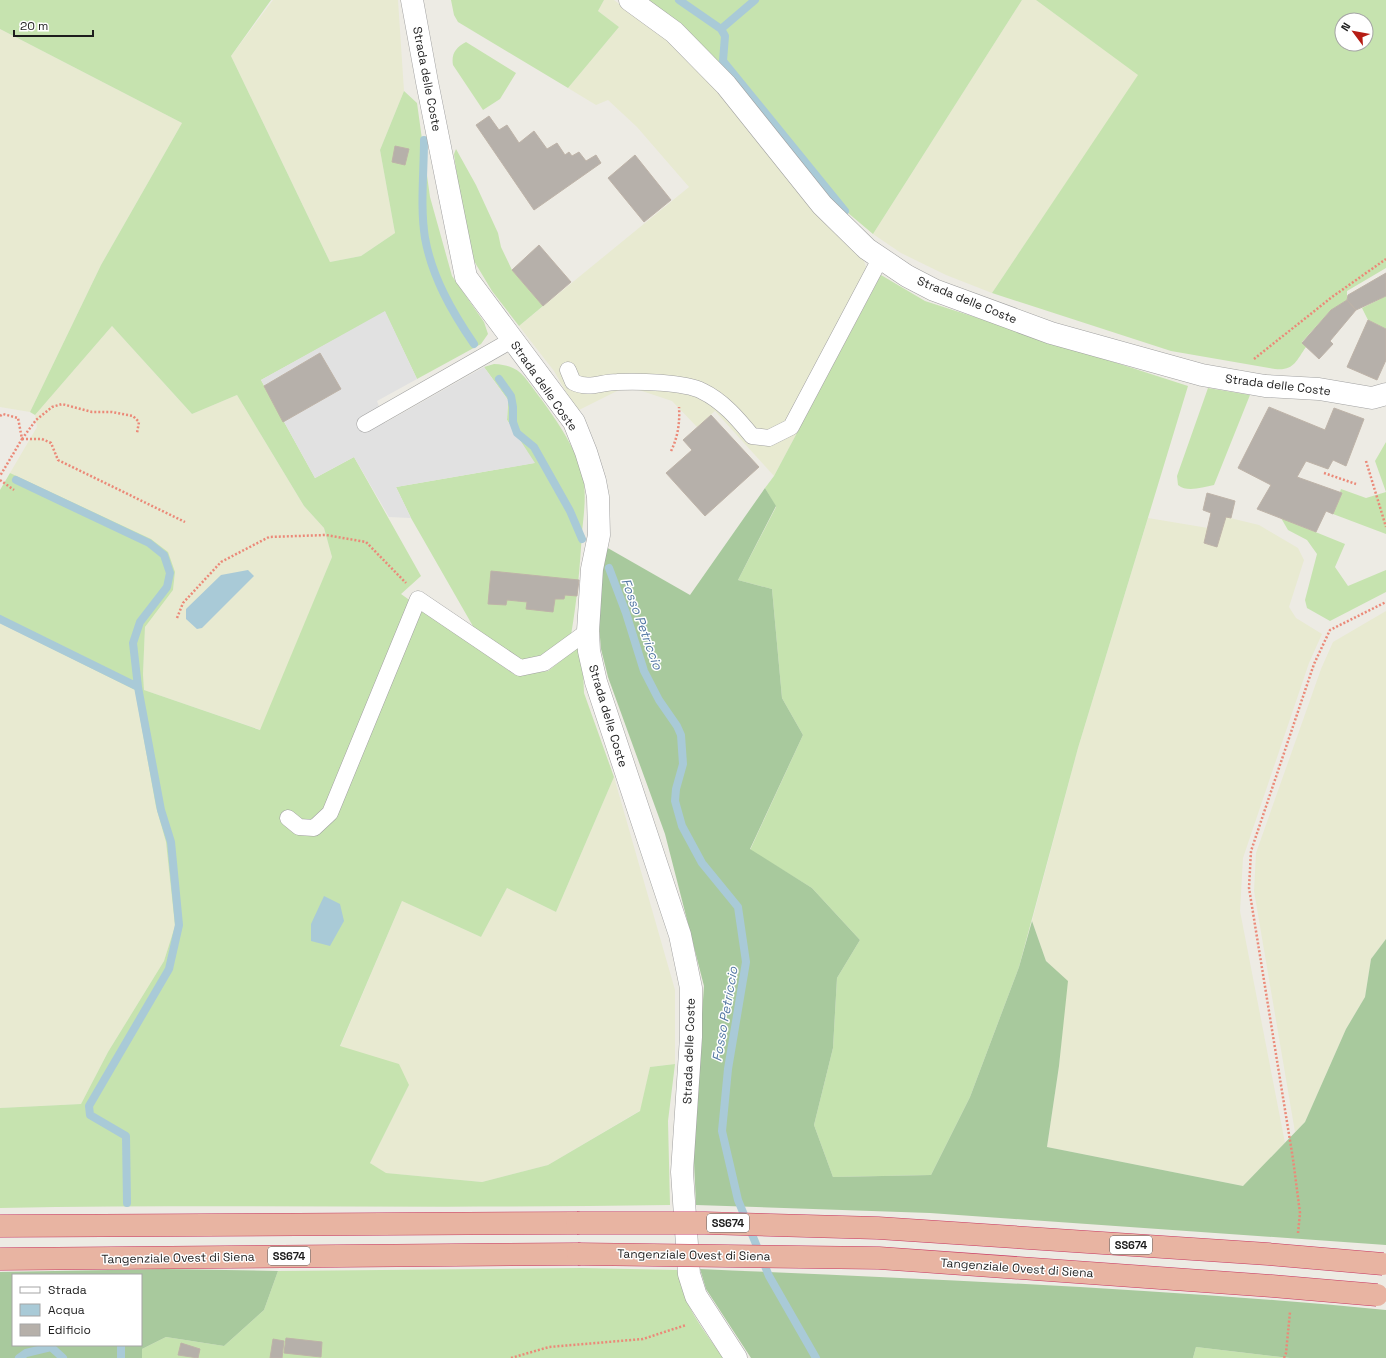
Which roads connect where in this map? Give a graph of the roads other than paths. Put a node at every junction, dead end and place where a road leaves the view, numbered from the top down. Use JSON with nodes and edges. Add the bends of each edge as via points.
{"nodes":[{"id":1,"x":412,"y":0,"type":"edge"},
{"id":2,"x":630,"y":0,"type":"edge"},
{"id":3,"x":880,"y":259,"type":"junction"},
{"id":4,"x":512,"y":340,"type":"junction"},
{"id":5,"x":568,"y":370,"type":"dead end"},
{"id":6,"x":1381,"y":398,"type":"edge"},
{"id":7,"x":365,"y":424,"type":"dead end"},
{"id":8,"x":588,"y":631,"type":"junction"},
{"id":9,"x":288,"y":818,"type":"dead end"},
{"id":10,"x":0,"y":1226,"type":"edge"},
{"id":11,"x":0,"y":1259,"type":"edge"},
{"id":12,"x":1385,"y":1264,"type":"edge"},
{"id":13,"x":1382,"y":1295,"type":"edge"},
{"id":14,"x":736,"y":1358,"type":"edge"}],
"edges":[{"from":1,"to":4,"type":"street","name":"Strada delle Coste","via":[[466,277]]},
{"from":2,"to":3,"type":"street","name":"Strada delle Coste","via":[[674,32],[726,85],[822,204]]},
{"from":3,"to":5,"type":"lane","via":[[791,427],[770,438],[752,436],[732,412],[702,390],[660,382],[616,382],[582,386],[573,382]]},
{"from":3,"to":6,"type":"street","name":"Strada delle Coste","via":[[934,290],[1051,333],[1202,375],[1265,386],[1320,389]]},
{"from":4,"to":7,"type":"lane"},
{"from":4,"to":8,"type":"street","name":"Strada delle Coste","via":[[574,422],[595,481],[599,535],[592,569]]},
{"from":8,"to":9,"type":"lane","via":[[544,663],[520,668],[418,599],[330,812],[314,828],[299,828]]},
{"from":8,"to":14,"type":"street","name":"Strada delle Coste","via":[[589,651],[596,682],[680,935],[691,988],[692,1037],[682,1172],[688,1274],[696,1296]]},
{"from":10,"to":12,"type":"highway","number":"SS674","bridge":true,"via":[[705,1223],[878,1228]]},
{"from":11,"to":13,"type":"highway","name":"Tangenziale Ovest di Siena","number":"SS674","bridge":true,"via":[[578,1254],[879,1258]]}]}
